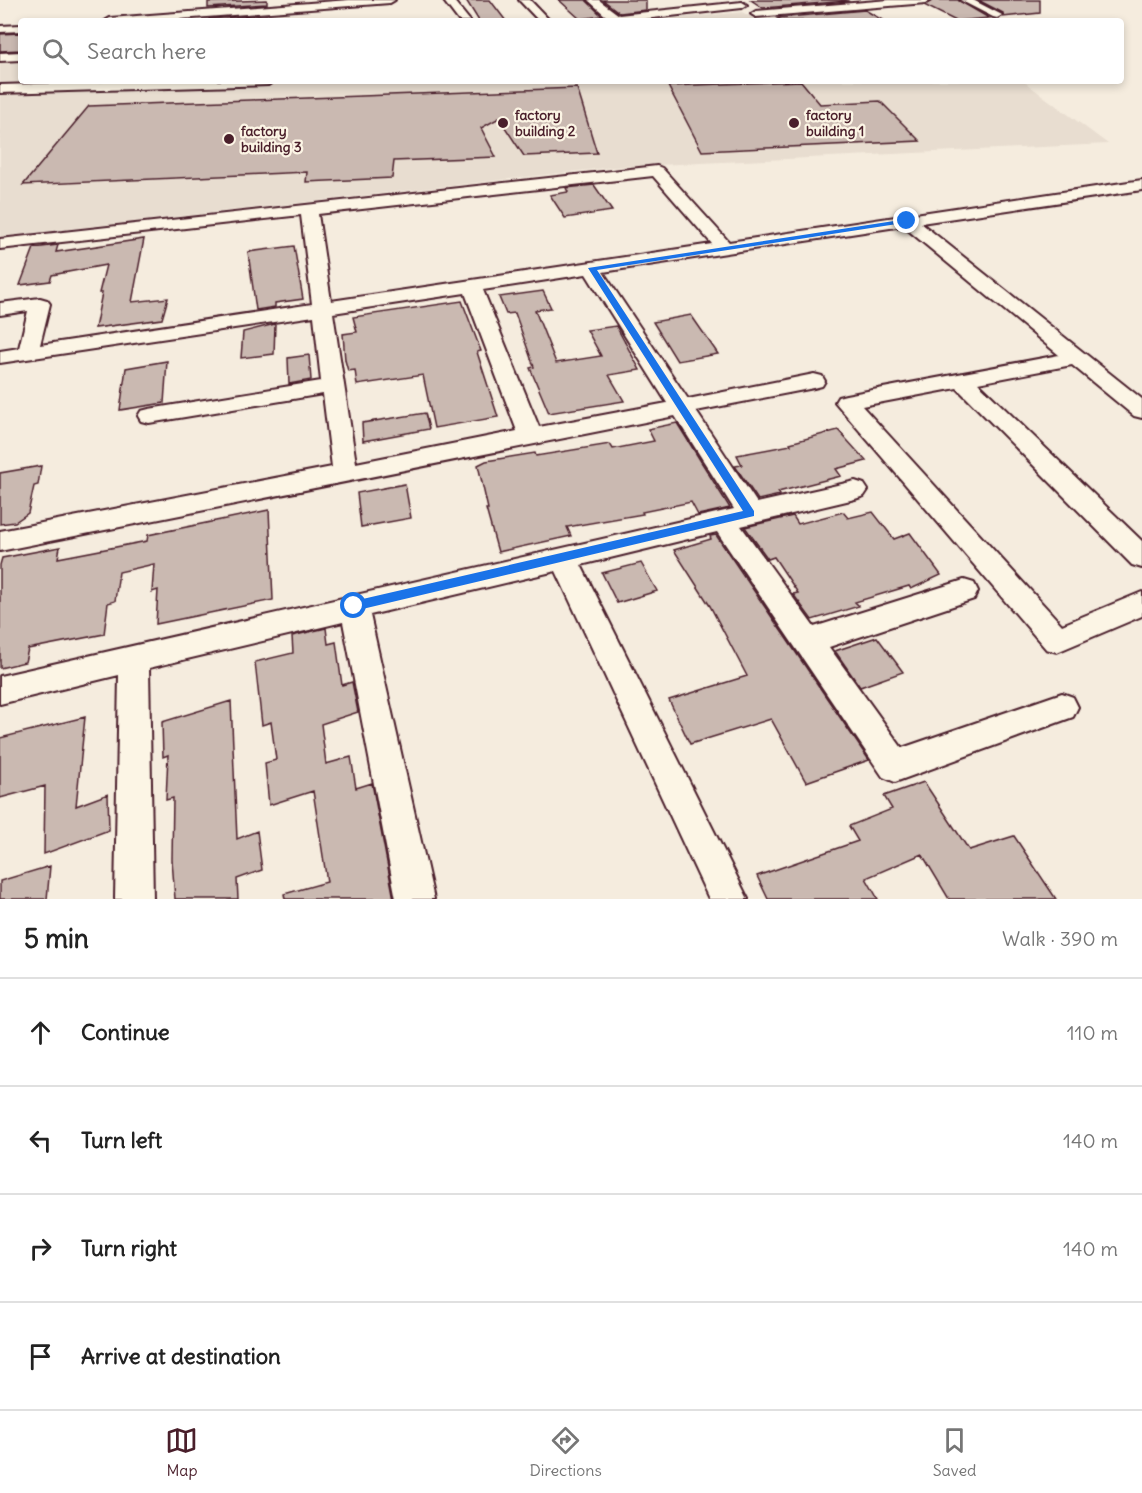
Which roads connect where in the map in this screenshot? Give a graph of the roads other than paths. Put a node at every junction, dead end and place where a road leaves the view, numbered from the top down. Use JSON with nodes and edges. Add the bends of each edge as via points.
{"nodes":[{"id":1,"x":199,"y":0,"type":"edge"},
{"id":2,"x":390,"y":0,"type":"edge"},
{"id":3,"x":448,"y":0,"type":"edge"},
{"id":4,"x":524,"y":0,"type":"edge"},
{"id":5,"x":593,"y":0,"type":"edge"},
{"id":6,"x":926,"y":0,"type":"edge"},
{"id":7,"x":965,"y":0,"type":"edge"},
{"id":8,"x":738,"y":3,"type":"edge"},
{"id":9,"x":126,"y":9,"type":"dead end"},
{"id":10,"x":756,"y":14,"type":"junction"},
{"id":11,"x":996,"y":15,"type":"dead end"},
{"id":12,"x":122,"y":18,"type":"edge"},
{"id":13,"x":195,"y":18,"type":"edge"},
{"id":14,"x":463,"y":18,"type":"edge"},
{"id":15,"x":542,"y":18,"type":"edge"},
{"id":16,"x":616,"y":18,"type":"edge"},
{"id":17,"x":625,"y":18,"type":"edge"},
{"id":18,"x":763,"y":18,"type":"edge"},
{"id":19,"x":18,"y":28,"type":"edge"},
{"id":20,"x":0,"y":29,"type":"edge"},
{"id":21,"x":18,"y":56,"type":"edge"},
{"id":22,"x":0,"y":57,"type":"edge"},
{"id":23,"x":168,"y":84,"type":"edge"},
{"id":24,"x":0,"y":89,"type":"edge"},
{"id":25,"x":1142,"y":185,"type":"edge"},
{"id":26,"x":309,"y":209,"type":"junction"},
{"id":27,"x":907,"y":221,"type":"junction"},
{"id":28,"x":0,"y":244,"type":"edge"},
{"id":29,"x":725,"y":248,"type":"junction"},
{"id":30,"x":592,"y":268,"type":"junction"},
{"id":31,"x":472,"y":287,"type":"junction"},
{"id":32,"x":0,"y":309,"type":"edge"},
{"id":33,"x":323,"y":309,"type":"junction"},
{"id":34,"x":28,"y":353,"type":"junction"},
{"id":35,"x":0,"y":357,"type":"edge"},
{"id":36,"x":1077,"y":358,"type":"junction"},
{"id":37,"x":962,"y":380,"type":"junction"},
{"id":38,"x":814,"y":381,"type":"dead end"},
{"id":39,"x":333,"y":386,"type":"junction"},
{"id":40,"x":682,"y":407,"type":"junction"},
{"id":41,"x":1142,"y":411,"type":"edge"},
{"id":42,"x":149,"y":416,"type":"dead end"},
{"id":43,"x":531,"y":437,"type":"junction"},
{"id":44,"x":345,"y":474,"type":"junction"},
{"id":45,"x":855,"y":490,"type":"dead end"},
{"id":46,"x":736,"y":517,"type":"junction"},
{"id":47,"x":0,"y":541,"type":"edge"},
{"id":48,"x":562,"y":557,"type":"junction"},
{"id":49,"x":1142,"y":558,"type":"edge"},
{"id":50,"x":964,"y":591,"type":"dead end"},
{"id":51,"x":1142,"y":603,"type":"edge"},
{"id":52,"x":354,"y":606,"type":"junction"},
{"id":53,"x":808,"y":642,"type":"junction"},
{"id":54,"x":134,"y":658,"type":"junction"},
{"id":55,"x":0,"y":690,"type":"edge"},
{"id":56,"x":1062,"y":707,"type":"dead end"},
{"id":57,"x":134,"y":899,"type":"edge"},
{"id":58,"x":415,"y":899,"type":"edge"},
{"id":59,"x":729,"y":899,"type":"edge"}],
"edges":[{"from":1,"to":13,"type":"street"},
{"from":2,"to":13,"type":"street","via":[[358,7]]},
{"from":3,"to":14,"type":"street"},
{"from":4,"to":15,"type":"street"},
{"from":5,"to":16,"type":"street"},
{"from":6,"to":10,"type":"street"},
{"from":7,"to":11,"type":"street"},
{"from":8,"to":10,"type":"street"},
{"from":8,"to":17,"type":"street"},
{"from":9,"to":12,"type":"street"},
{"from":10,"to":18,"type":"street"},
{"from":19,"to":20,"type":"street"},
{"from":21,"to":22,"type":"street"},
{"from":23,"to":24,"type":"street"},
{"from":25,"to":27,"type":"street"},
{"from":26,"to":28,"type":"street"},
{"from":26,"to":29,"type":"street","via":[[657,171]]},
{"from":26,"to":33,"type":"street"},
{"from":27,"to":29,"type":"street"},
{"from":27,"to":36,"type":"street"},
{"from":29,"to":30,"type":"street"},
{"from":30,"to":31,"type":"street"},
{"from":30,"to":40,"type":"street"},
{"from":31,"to":33,"type":"street"},
{"from":31,"to":43,"type":"street"},
{"from":32,"to":34,"type":"street","via":[[40,304]]},
{"from":33,"to":34,"type":"street"},
{"from":33,"to":39,"type":"street"},
{"from":34,"to":35,"type":"street"},
{"from":36,"to":37,"type":"street"},
{"from":36,"to":41,"type":"street"},
{"from":37,"to":49,"type":"street"},
{"from":37,"to":51,"type":"street","via":[[846,402],[1057,639]]},
{"from":38,"to":40,"type":"street"},
{"from":39,"to":42,"type":"street"},
{"from":39,"to":44,"type":"street"},
{"from":40,"to":43,"type":"street"},
{"from":40,"to":46,"type":"street"},
{"from":43,"to":44,"type":"street"},
{"from":44,"to":47,"type":"street"},
{"from":45,"to":46,"type":"street"},
{"from":46,"to":48,"type":"street"},
{"from":46,"to":53,"type":"street"},
{"from":48,"to":52,"type":"street"},
{"from":48,"to":59,"type":"street"},
{"from":50,"to":53,"type":"street"},
{"from":52,"to":54,"type":"street"},
{"from":52,"to":58,"type":"street"},
{"from":53,"to":56,"type":"street","via":[[895,766]]},
{"from":54,"to":55,"type":"street"},
{"from":54,"to":57,"type":"street"}]}
